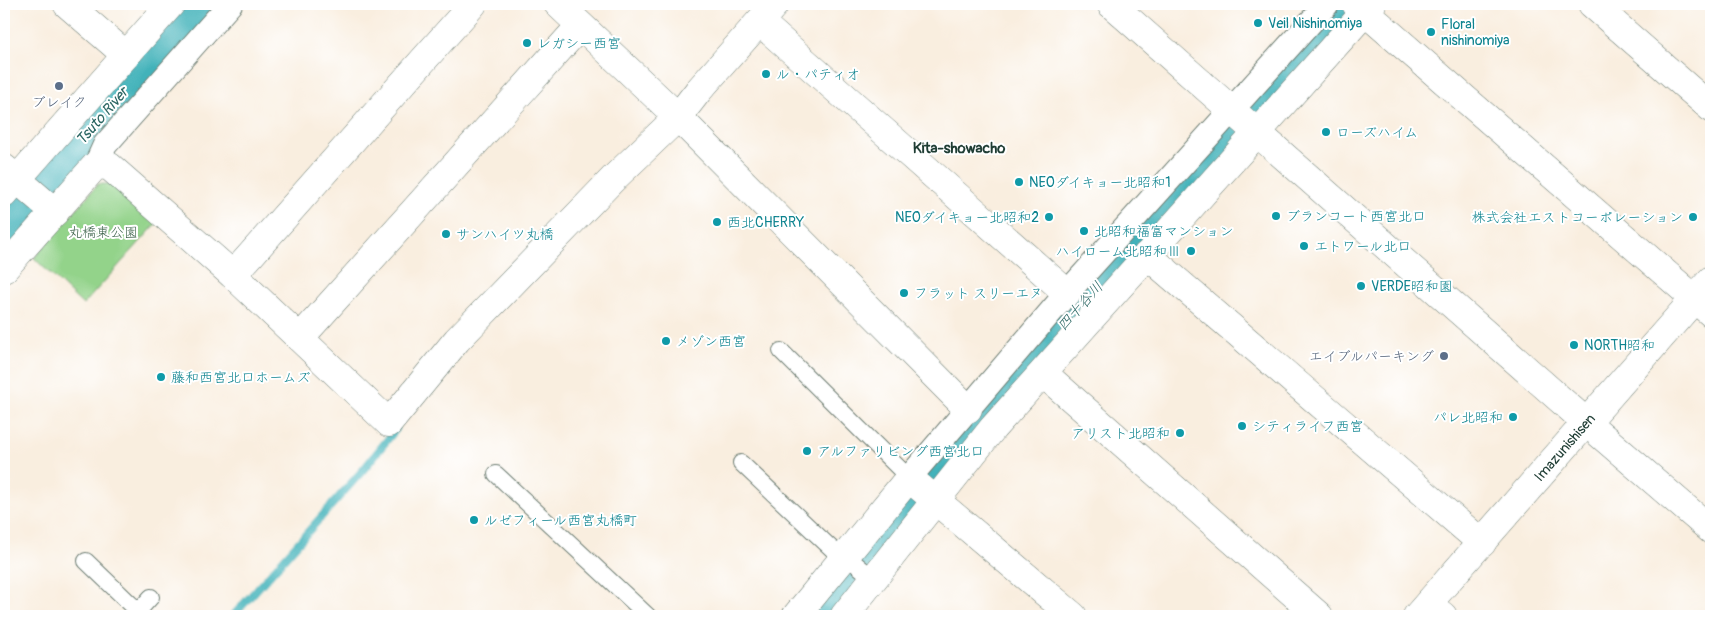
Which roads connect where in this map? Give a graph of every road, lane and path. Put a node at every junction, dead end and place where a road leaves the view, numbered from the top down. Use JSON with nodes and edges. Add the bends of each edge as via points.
{"nodes":[{"id":1,"x":67,"y":4,"type":"edge"},
{"id":2,"x":171,"y":4,"type":"edge"},
{"id":3,"x":230,"y":4,"type":"edge"},
{"id":4,"x":473,"y":4,"type":"edge"},
{"id":5,"x":558,"y":4,"type":"edge"},
{"id":6,"x":1111,"y":4,"type":"edge"},
{"id":7,"x":1327,"y":4,"type":"edge"},
{"id":8,"x":1592,"y":4,"type":"edge"},
{"id":9,"x":1363,"y":6,"type":"edge"},
{"id":10,"x":768,"y":13,"type":"edge"},
{"id":11,"x":580,"y":26,"type":"junction"},
{"id":12,"x":126,"y":55,"type":"junction"},
{"id":13,"x":1711,"y":108,"type":"edge"},
{"id":14,"x":678,"y":117,"type":"junction"},
{"id":15,"x":1244,"y":121,"type":"junction"},
{"id":16,"x":96,"y":165,"type":"junction"},
{"id":17,"x":11,"y":181,"type":"edge"},
{"id":18,"x":50,"y":208,"type":"junction"},
{"id":19,"x":1147,"y":255,"type":"junction"},
{"id":20,"x":4,"y":269,"type":"edge"},
{"id":21,"x":233,"y":275,"type":"junction"},
{"id":22,"x":1068,"y":293,"type":"junction"},
{"id":23,"x":1706,"y":297,"type":"edge"},
{"id":24,"x":300,"y":338,"type":"junction"},
{"id":25,"x":781,"y":351,"type":"dead end"},
{"id":26,"x":1018,"y":351,"type":"junction"},
{"id":27,"x":1043,"y":373,"type":"junction"},
{"id":28,"x":968,"y":409,"type":"junction"},
{"id":29,"x":1587,"y":423,"type":"junction"},
{"id":30,"x":742,"y":463,"type":"dead end"},
{"id":31,"x":496,"y":474,"type":"dead end"},
{"id":32,"x":923,"y":490,"type":"junction"},
{"id":33,"x":1711,"y":530,"type":"edge"},
{"id":34,"x":1482,"y":543,"type":"junction"},
{"id":35,"x":849,"y":559,"type":"junction"},
{"id":36,"x":86,"y":561,"type":"dead end"},
{"id":37,"x":870,"y":576,"type":"junction"},
{"id":38,"x":150,"y":597,"type":"dead end"},
{"id":39,"x":1429,"y":612,"type":"edge"},
{"id":40,"x":136,"y":614,"type":"edge"},
{"id":41,"x":1069,"y":615,"type":"edge"},
{"id":42,"x":648,"y":616,"type":"edge"},
{"id":43,"x":796,"y":616,"type":"edge"},
{"id":44,"x":844,"y":616,"type":"edge"},
{"id":45,"x":1319,"y":616,"type":"edge"}],
"edges":[{"from":1,"to":12,"type":"street"},
{"from":2,"to":12,"type":"street"},
{"from":3,"to":16,"type":"street","via":[[105,145]]},
{"from":4,"to":21,"type":"street"},
{"from":5,"to":11,"type":"street"},
{"from":6,"to":15,"type":"street"},
{"from":7,"to":15,"type":"street"},
{"from":8,"to":13,"type":"street"},
{"from":9,"to":15,"type":"street"},
{"from":9,"to":23,"type":"street"},
{"from":10,"to":14,"type":"street"},
{"from":10,"to":22,"type":"street"},
{"from":11,"to":14,"type":"street"},
{"from":11,"to":24,"type":"street"},
{"from":12,"to":17,"type":"street"},
{"from":14,"to":24,"type":"street","via":[[613,179],[457,340],[389,423]]},
{"from":14,"to":28,"type":"street"},
{"from":15,"to":19,"type":"street"},
{"from":15,"to":22,"type":"street"},
{"from":15,"to":29,"type":"street"},
{"from":16,"to":18,"type":"street"},
{"from":16,"to":21,"type":"street","via":[[109,166],[121,175]]},
{"from":17,"to":18,"type":"street"},
{"from":18,"to":20,"type":"street"},
{"from":19,"to":27,"type":"street"},
{"from":19,"to":34,"type":"street"},
{"from":21,"to":24,"type":"street"},
{"from":22,"to":26,"type":"street"},
{"from":23,"to":29,"type":"street","name":"Imazunishisen"},
{"from":25,"to":32,"type":"lane"},
{"from":26,"to":27,"type":"street"},
{"from":26,"to":28,"type":"street"},
{"from":27,"to":32,"type":"street","via":[[993,428]]},
{"from":27,"to":45,"type":"street"},
{"from":28,"to":32,"type":"street"},
{"from":29,"to":33,"type":"street"},
{"from":29,"to":34,"type":"street","name":"Imazunishisen"},
{"from":30,"to":35,"type":"lane","via":[[832,549]]},
{"from":31,"to":42,"type":"lane"},
{"from":32,"to":35,"type":"street"},
{"from":32,"to":37,"type":"street"},
{"from":32,"to":41,"type":"street"},
{"from":34,"to":39,"type":"street","name":"Imazunishisen"},
{"from":35,"to":37,"type":"lane"},
{"from":35,"to":43,"type":"street"},
{"from":36,"to":40,"type":"lane"},
{"from":37,"to":44,"type":"street"},
{"from":38,"to":40,"type":"lane"}]}
